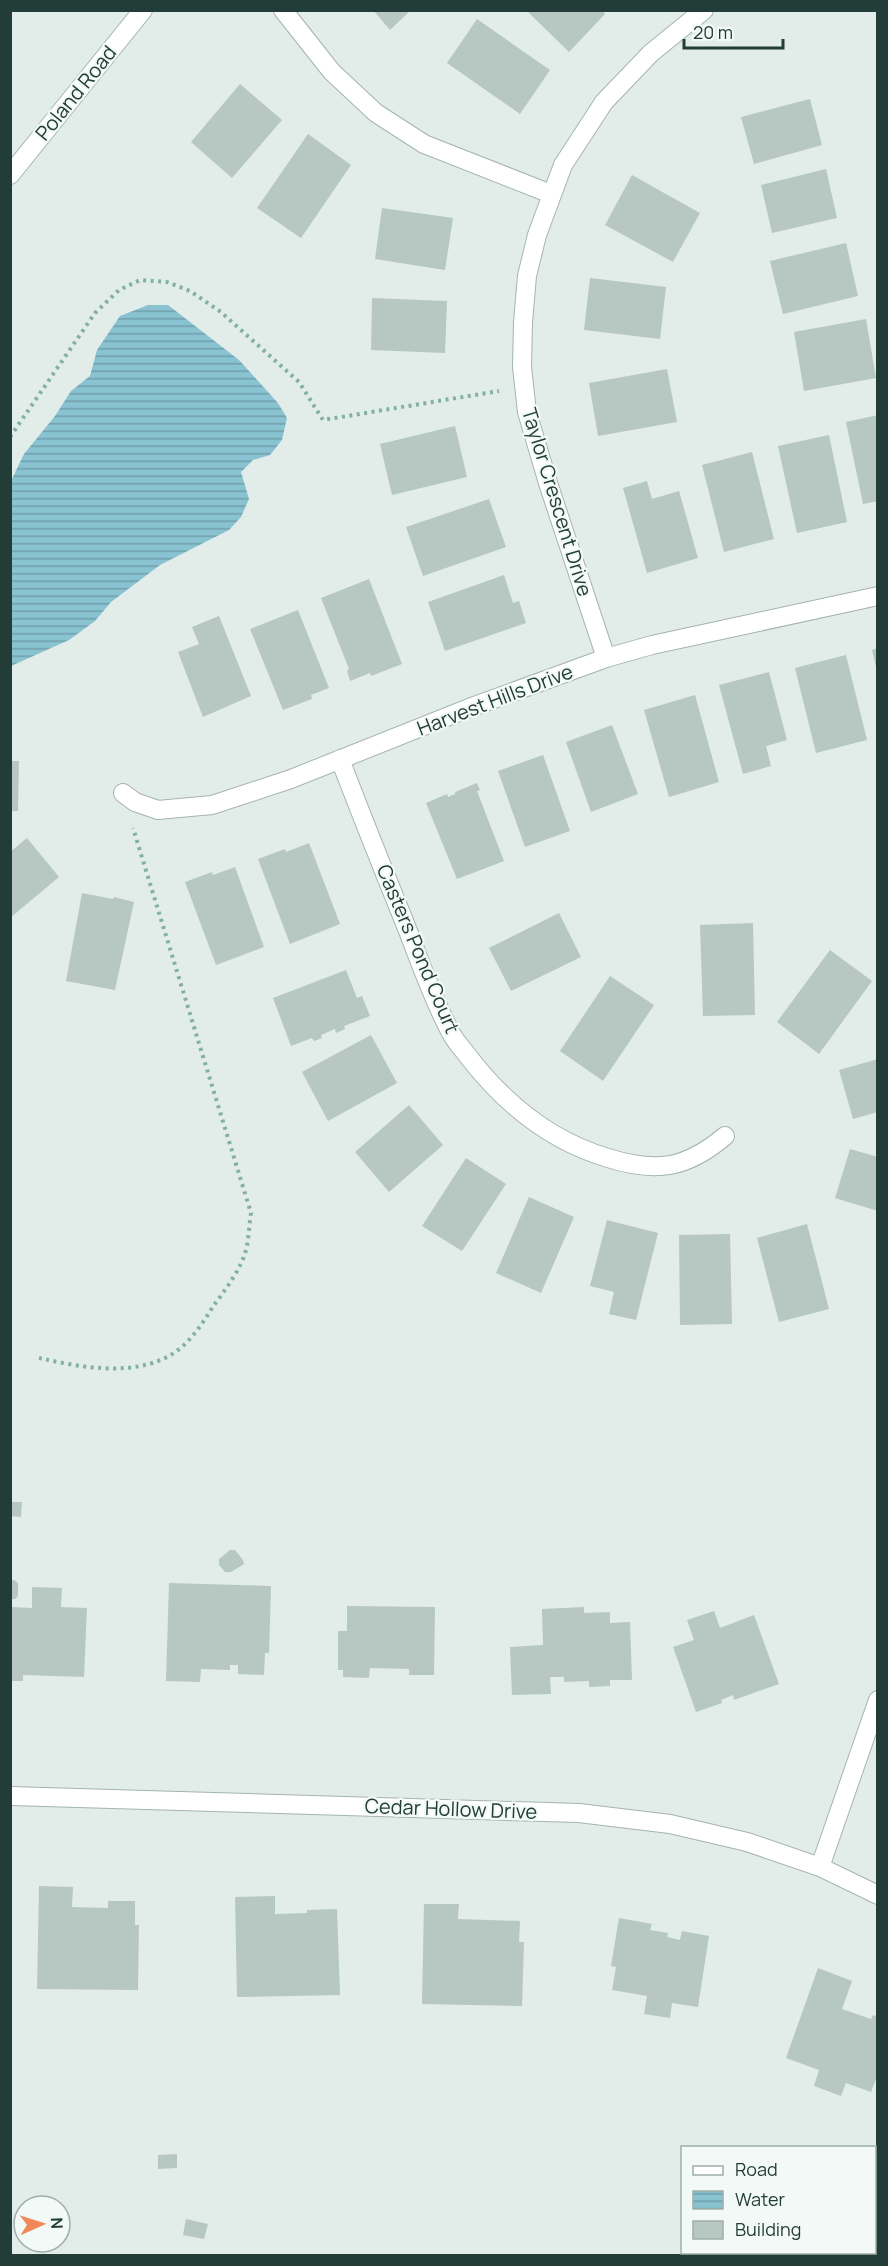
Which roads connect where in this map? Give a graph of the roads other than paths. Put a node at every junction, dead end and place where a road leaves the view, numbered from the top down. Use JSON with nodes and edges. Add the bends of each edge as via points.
{"nodes":[{"id":1,"x":143,"y":10,"type":"edge"},
{"id":2,"x":283,"y":10,"type":"edge"},
{"id":3,"x":704,"y":10,"type":"edge"},
{"id":4,"x":10,"y":175,"type":"edge"},
{"id":5,"x":551,"y":194,"type":"junction"},
{"id":6,"x":878,"y":596,"type":"edge"},
{"id":7,"x":606,"y":658,"type":"junction"},
{"id":8,"x":340,"y":759,"type":"junction"},
{"id":9,"x":123,"y":793,"type":"road end"},
{"id":10,"x":725,"y":1136,"type":"dead end"},
{"id":11,"x":878,"y":1700,"type":"edge"},
{"id":12,"x":10,"y":1796,"type":"edge"},
{"id":13,"x":820,"y":1867,"type":"junction"},
{"id":14,"x":878,"y":1895,"type":"edge"}],
"edges":[{"from":1,"to":4,"type":"street","name":"Poland Road"},
{"from":2,"to":5,"type":"street","via":[[332,72],[376,113],[424,144]]},
{"from":3,"to":5,"type":"street","name":"Taylor Crescent Drive","via":[[651,53],[604,102],[563,165]]},
{"from":5,"to":7,"type":"street","name":"Taylor Crescent Drive","via":[[527,276],[524,387],[536,445]]},
{"from":6,"to":7,"type":"street","name":"Harvest Hills Drive"},
{"from":7,"to":8,"type":"street","name":"Harvest Hills Drive"},
{"from":8,"to":9,"type":"street","name":"Harvest Hills Drive","via":[[212,805],[158,810]]},
{"from":8,"to":10,"type":"street","name":"Casters Pond Court","via":[[452,1034],[504,1097],[536,1124],[566,1141],[628,1165],[674,1166],[694,1158]]},
{"from":11,"to":13,"type":"street"},
{"from":12,"to":13,"type":"street","name":"Cedar Hollow Drive","via":[[579,1813],[670,1824],[747,1842]]},
{"from":13,"to":14,"type":"street","name":"Cedar Hollow Drive"}]}
